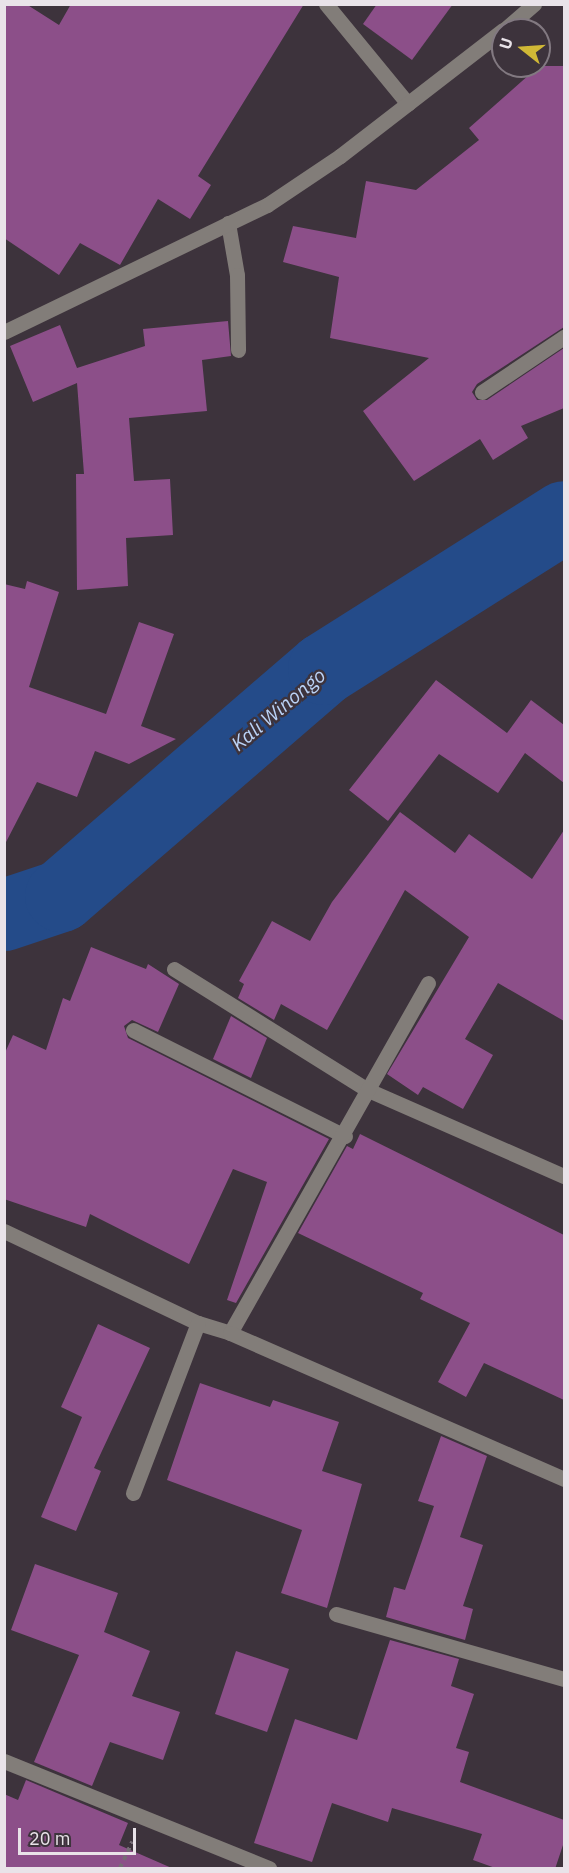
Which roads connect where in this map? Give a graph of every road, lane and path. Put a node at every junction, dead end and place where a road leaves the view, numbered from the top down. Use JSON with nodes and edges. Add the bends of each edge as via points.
{"nodes":[{"id":1,"x":326,"y":4,"type":"edge"},
{"id":2,"x":534,"y":4,"type":"edge"},
{"id":3,"x":517,"y":18,"type":"edge"},
{"id":4,"x":491,"y":39,"type":"edge"},
{"id":5,"x":408,"y":104,"type":"junction"},
{"id":6,"x":228,"y":223,"type":"junction"},
{"id":7,"x":4,"y":332,"type":"edge"},
{"id":8,"x":564,"y":337,"type":"edge"},
{"id":9,"x":238,"y":350,"type":"dead end"},
{"id":10,"x":482,"y":392,"type":"dead end"},
{"id":11,"x":174,"y":969,"type":"dead end"},
{"id":12,"x":428,"y":982,"type":"dead end"},
{"id":13,"x":133,"y":1030,"type":"dead end"},
{"id":14,"x":368,"y":1090,"type":"junction"},
{"id":15,"x":345,"y":1136,"type":"junction"},
{"id":16,"x":564,"y":1176,"type":"edge"},
{"id":17,"x":4,"y":1231,"type":"edge"},
{"id":18,"x":198,"y":1323,"type":"junction"},
{"id":19,"x":230,"y":1332,"type":"junction"},
{"id":20,"x":564,"y":1479,"type":"edge"},
{"id":21,"x":133,"y":1493,"type":"dead end"},
{"id":22,"x":336,"y":1614,"type":"dead end"},
{"id":23,"x":564,"y":1679,"type":"edge"},
{"id":24,"x":4,"y":1761,"type":"edge"},
{"id":25,"x":269,"y":1869,"type":"edge"}],
"edges":[{"from":1,"to":5,"type":"street"},
{"from":2,"to":3,"type":"street"},
{"from":4,"to":5,"type":"street"},
{"from":5,"to":6,"type":"street","via":[[302,182]]},
{"from":6,"to":7,"type":"street"},
{"from":6,"to":9,"type":"street","via":[[237,275]]},
{"from":8,"to":10,"type":"street"},
{"from":11,"to":14,"type":"street"},
{"from":12,"to":14,"type":"street"},
{"from":13,"to":15,"type":"street"},
{"from":14,"to":15,"type":"street"},
{"from":14,"to":16,"type":"street"},
{"from":15,"to":19,"type":"street"},
{"from":17,"to":18,"type":"street"},
{"from":18,"to":19,"type":"street"},
{"from":18,"to":21,"type":"street"},
{"from":19,"to":20,"type":"street"},
{"from":22,"to":23,"type":"street"},
{"from":24,"to":25,"type":"street"}]}
